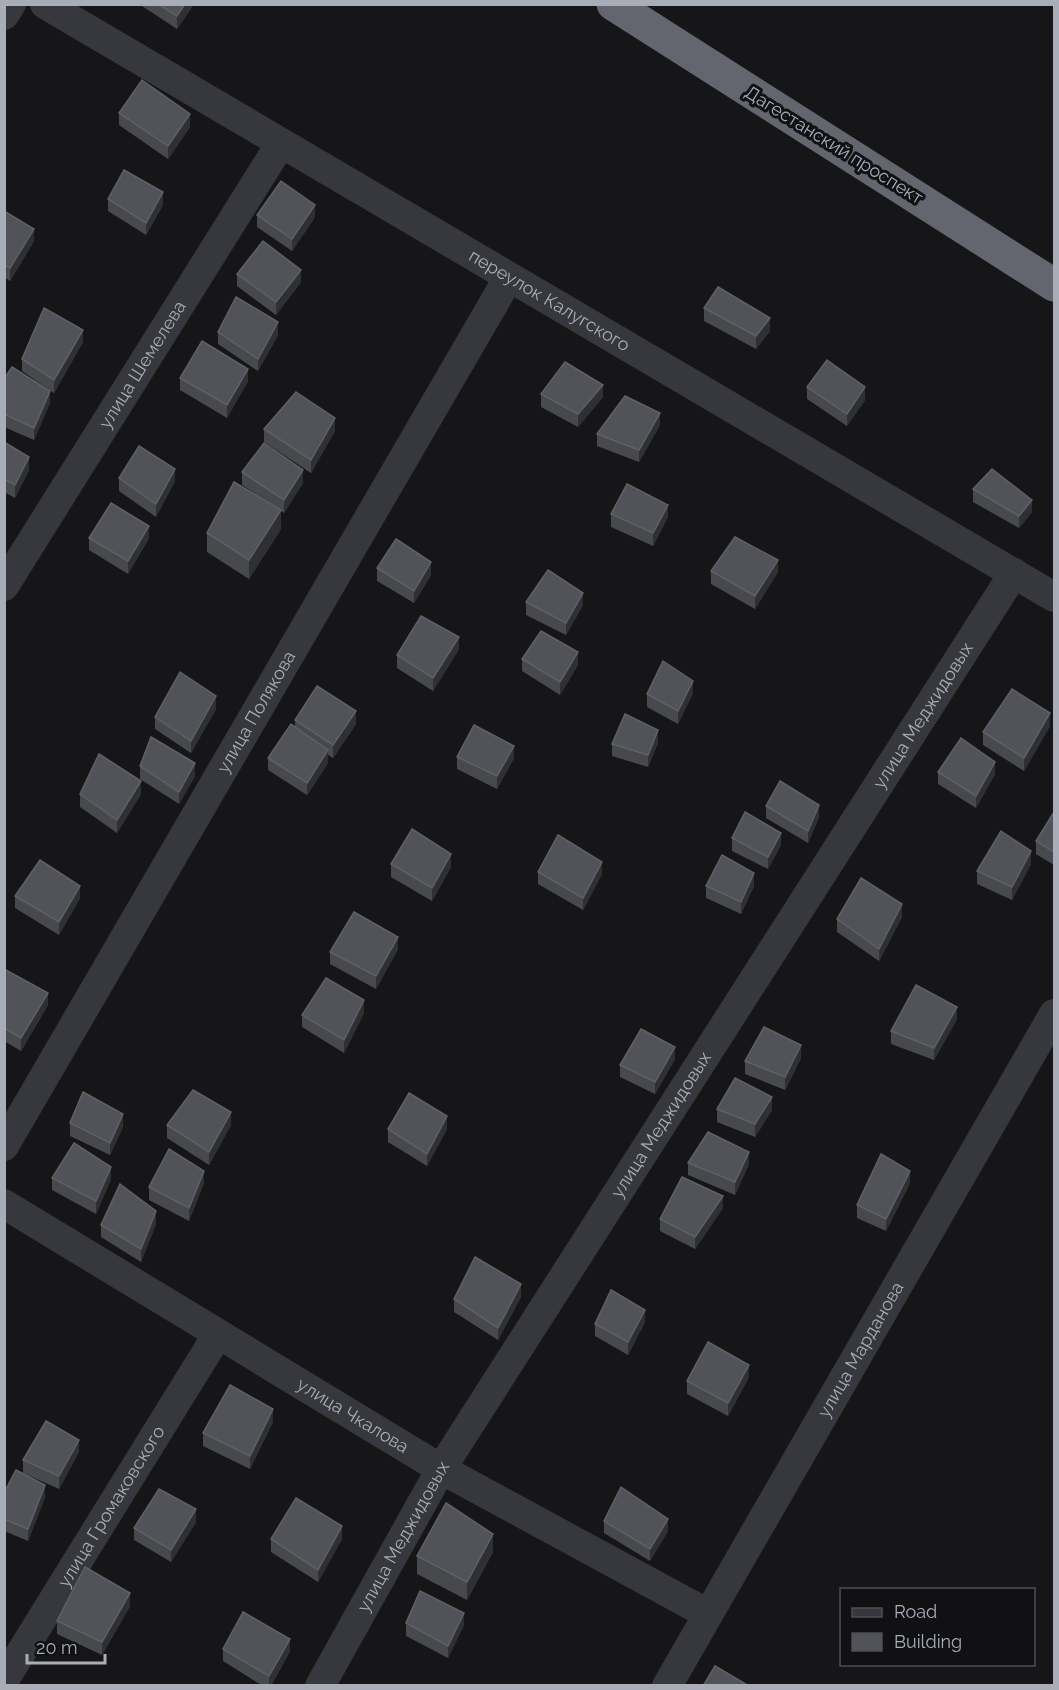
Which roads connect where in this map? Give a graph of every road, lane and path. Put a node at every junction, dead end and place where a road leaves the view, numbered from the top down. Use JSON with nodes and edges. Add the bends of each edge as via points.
{"nodes":[{"id":1,"x":11,"y":4,"type":"edge"},
{"id":2,"x":45,"y":4,"type":"edge"},
{"id":3,"x":613,"y":4,"type":"edge"},
{"id":4,"x":4,"y":15,"type":"edge"},
{"id":5,"x":281,"y":143,"type":"junction"},
{"id":6,"x":509,"y":277,"type":"junction"},
{"id":7,"x":1054,"y":285,"type":"edge"},
{"id":8,"x":1014,"y":573,"type":"junction"},
{"id":9,"x":4,"y":586,"type":"edge"},
{"id":10,"x":1054,"y":597,"type":"edge"},
{"id":11,"x":1054,"y":1014,"type":"edge"},
{"id":12,"x":4,"y":1146,"type":"edge"},
{"id":13,"x":4,"y":1204,"type":"edge"},
{"id":14,"x":218,"y":1334,"type":"junction"},
{"id":15,"x":441,"y":1469,"type":"junction"},
{"id":16,"x":708,"y":1614,"type":"junction"},
{"id":17,"x":4,"y":1680,"type":"edge"},
{"id":18,"x":320,"y":1686,"type":"edge"},
{"id":19,"x":666,"y":1686,"type":"edge"}],
"edges":[{"from":1,"to":4,"type":"street"},
{"from":2,"to":5,"type":"street","name":"переулок Калугского"},
{"from":3,"to":7,"type":"highway","name":"Дагестанский проспект"},
{"from":5,"to":6,"type":"street","name":"переулок Калугского"},
{"from":5,"to":9,"type":"street","name":"улица Шемелева"},
{"from":6,"to":8,"type":"street","name":"переулок Калугского"},
{"from":6,"to":12,"type":"street","name":"улица Полякова"},
{"from":8,"to":10,"type":"street","name":"переулок Калугского"},
{"from":8,"to":15,"type":"street","name":"улица Меджидовых"},
{"from":11,"to":16,"type":"street","name":"улица Марданова"},
{"from":13,"to":14,"type":"street","name":"улица Чкалова"},
{"from":14,"to":15,"type":"street","name":"улица Чкалова"},
{"from":14,"to":17,"type":"street","name":"улица Громаковского"},
{"from":15,"to":16,"type":"street","name":"улица Чкалова"},
{"from":15,"to":18,"type":"street","name":"улица Меджидовых"},
{"from":16,"to":19,"type":"street","name":"улица Марданова"}]}
